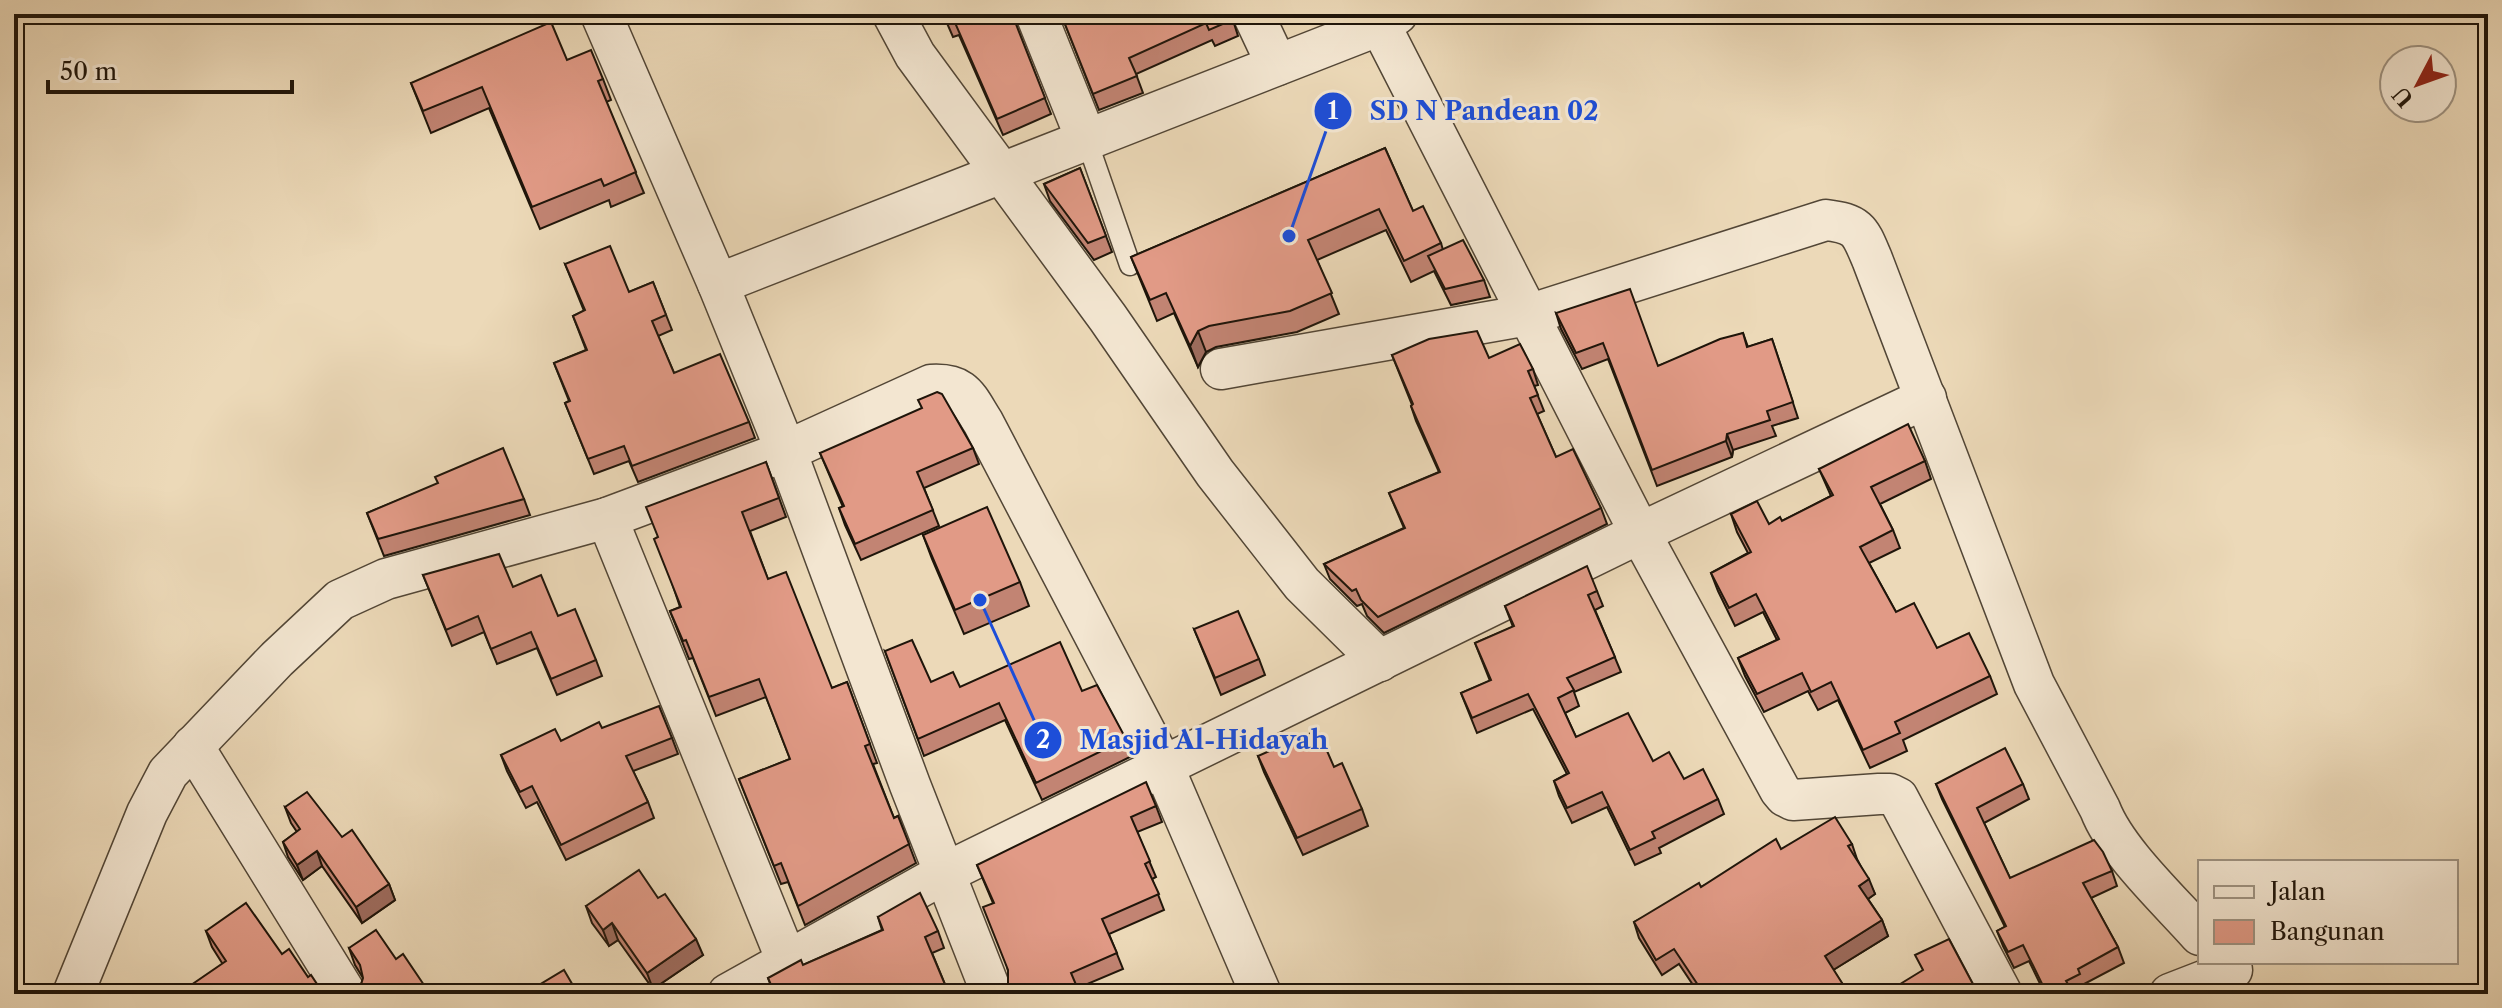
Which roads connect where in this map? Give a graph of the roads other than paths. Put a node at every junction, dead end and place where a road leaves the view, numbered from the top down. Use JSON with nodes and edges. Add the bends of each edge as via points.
{"nodes":[{"id":1,"x":601,"y":14,"type":"edge"},
{"id":2,"x":893,"y":14,"type":"edge"},
{"id":3,"x":1036,"y":14,"type":"edge"},
{"id":4,"x":1253,"y":14,"type":"edge"},
{"id":5,"x":1388,"y":20,"type":"edge"},
{"id":6,"x":1277,"y":65,"type":"junction"},
{"id":7,"x":1087,"y":141,"type":"junction"},
{"id":8,"x":1002,"y":173,"type":"junction"},
{"id":9,"x":1130,"y":265,"type":"edge"},
{"id":10,"x":718,"y":284,"type":"junction"},
{"id":11,"x":1528,"y":315,"type":"junction"},
{"id":12,"x":1221,"y":369,"type":"dead end"},
{"id":13,"x":1926,"y":398,"type":"junction"},
{"id":14,"x":786,"y":451,"type":"junction"},
{"id":15,"x":607,"y":518,"type":"junction"},
{"id":16,"x":1640,"y":533,"type":"junction"},
{"id":17,"x":1380,"y":661,"type":"junction"},
{"id":18,"x":193,"y":746,"type":"junction"},
{"id":19,"x":1163,"y":766,"type":"junction"},
{"id":20,"x":945,"y":873,"type":"junction"},
{"id":21,"x":2198,"y":933,"type":"edge"},
{"id":22,"x":787,"y":961,"type":"junction"},
{"id":23,"x":2236,"y":975,"type":"edge"},
{"id":24,"x":73,"y":994,"type":"edge"},
{"id":25,"x":346,"y":994,"type":"edge"},
{"id":26,"x":728,"y":994,"type":"edge"},
{"id":27,"x":992,"y":994,"type":"edge"},
{"id":28,"x":1261,"y":994,"type":"edge"},
{"id":29,"x":2002,"y":994,"type":"edge"},
{"id":30,"x":2170,"y":994,"type":"edge"}],
"edges":[{"from":1,"to":10,"type":"street"},
{"from":2,"to":8,"type":"street","via":[[915,55]]},
{"from":3,"to":7,"type":"street"},
{"from":4,"to":6,"type":"street"},
{"from":5,"to":6,"type":"street"},
{"from":5,"to":11,"type":"street"},
{"from":6,"to":7,"type":"street"},
{"from":7,"to":8,"type":"street"},
{"from":7,"to":9,"type":"lane"},
{"from":8,"to":10,"type":"street"},
{"from":8,"to":17,"type":"street","via":[[1215,473],[1302,584]]},
{"from":10,"to":14,"type":"street"},
{"from":11,"to":12,"type":"street"},
{"from":11,"to":13,"type":"street","via":[[1826,220],[1846,222],[1862,235]]},
{"from":11,"to":16,"type":"street"},
{"from":13,"to":16,"type":"street"},
{"from":13,"to":21,"type":"street","via":[[2034,684],[2106,826]]},
{"from":14,"to":15,"type":"street"},
{"from":14,"to":19,"type":"street","via":[[931,385],[956,387],[983,422]]},
{"from":14,"to":20,"type":"street"},
{"from":15,"to":18,"type":"street","via":[[386,579],[340,600]]},
{"from":15,"to":22,"type":"street"},
{"from":16,"to":17,"type":"street"},
{"from":16,"to":29,"type":"street","via":[[1785,796],[1803,801],[1890,794],[1898,798]]},
{"from":17,"to":19,"type":"street"},
{"from":18,"to":24,"type":"street","via":[[168,773],[147,813]]},
{"from":18,"to":25,"type":"street"},
{"from":19,"to":20,"type":"street"},
{"from":19,"to":28,"type":"street"},
{"from":20,"to":22,"type":"street"},
{"from":20,"to":27,"type":"street"},
{"from":22,"to":26,"type":"street"},
{"from":23,"to":30,"type":"street"}]}
